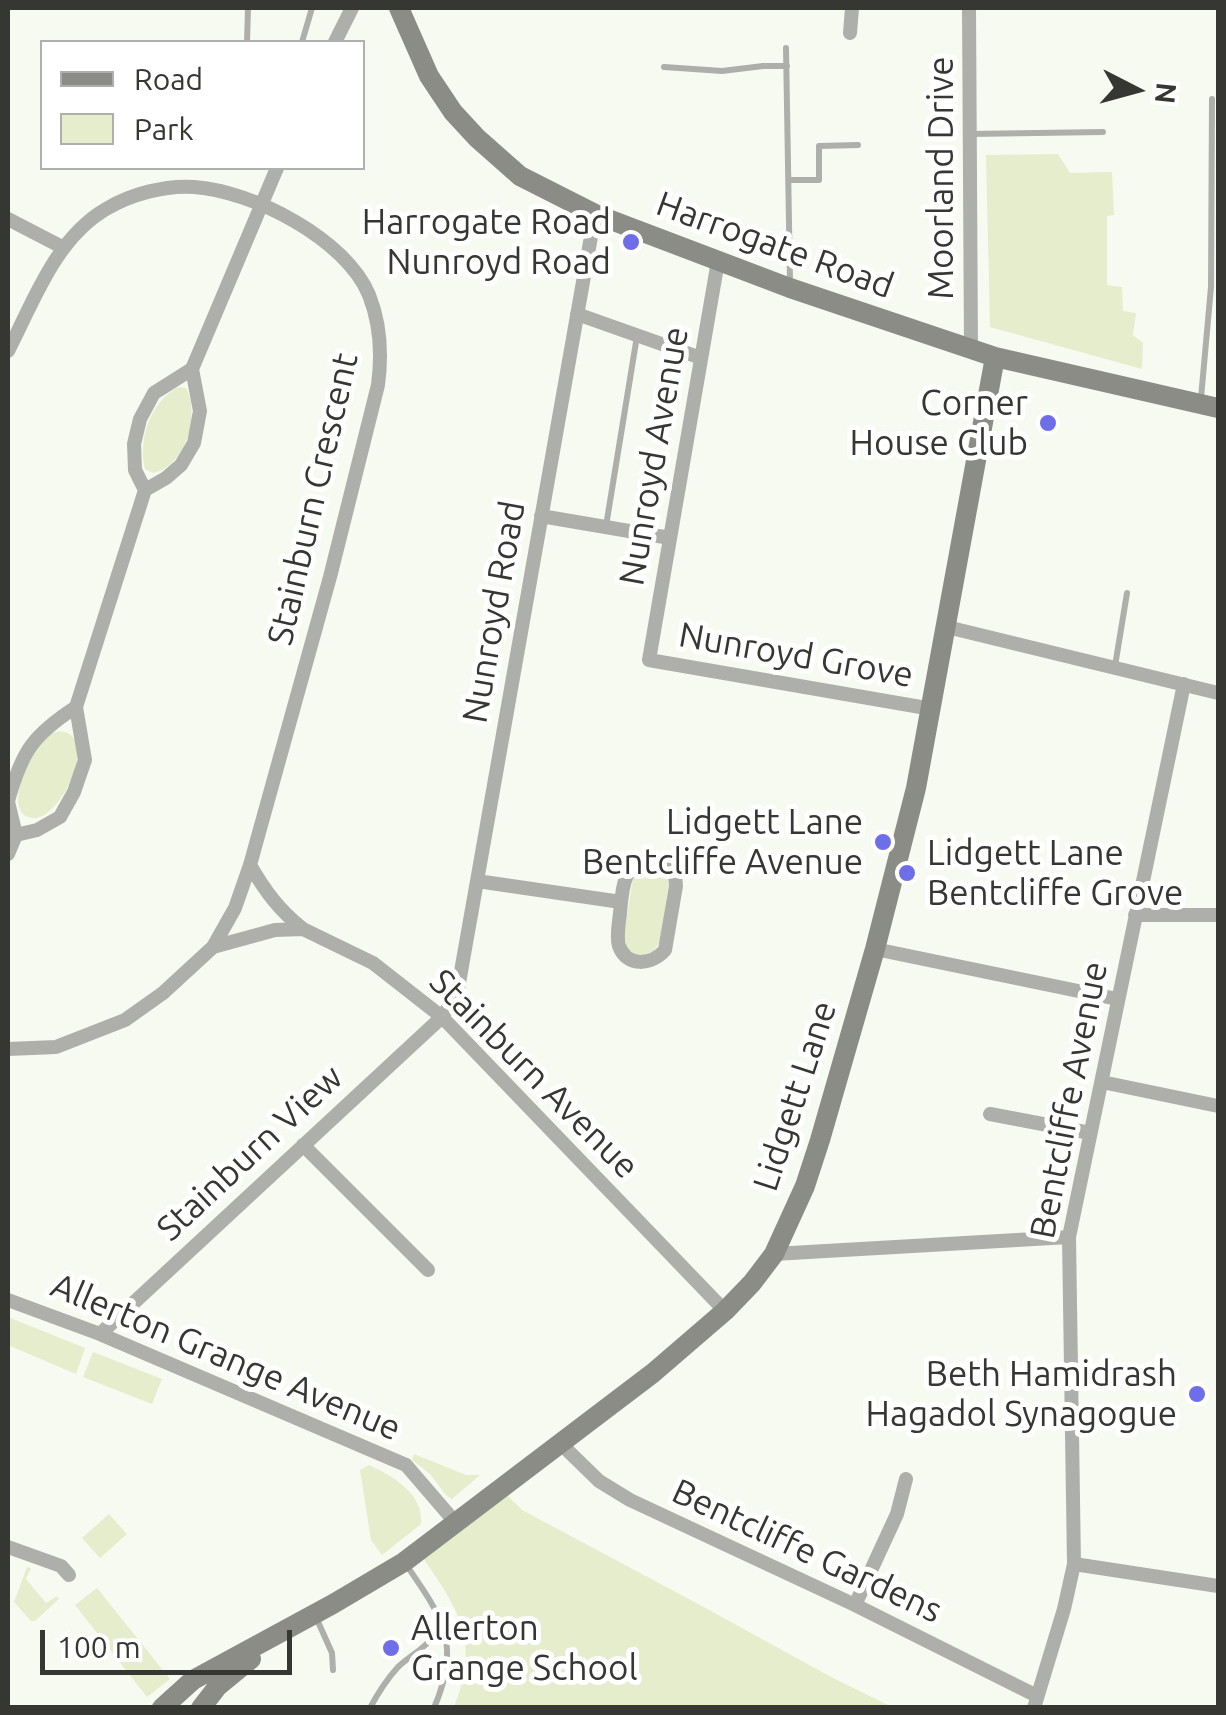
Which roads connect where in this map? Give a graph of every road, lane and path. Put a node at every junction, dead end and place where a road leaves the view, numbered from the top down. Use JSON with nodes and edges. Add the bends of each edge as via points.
{"nodes":[{"id":1,"x":248,"y":8,"type":"edge"},
{"id":2,"x":312,"y":8,"type":"edge"},
{"id":3,"x":352,"y":8,"type":"edge"},
{"id":4,"x":400,"y":8,"type":"edge"},
{"id":5,"x":852,"y":8,"type":"edge"},
{"id":6,"x":970,"y":8,"type":"edge"},
{"id":7,"x":850,"y":33,"type":"dead end"},
{"id":8,"x":247,"y":40,"type":"edge"},
{"id":9,"x":303,"y":40,"type":"edge"},
{"id":10,"x":336,"y":40,"type":"edge"},
{"id":11,"x":786,"y":48,"type":"dead end"},
{"id":12,"x":664,"y":66,"type":"dead end"},
{"id":13,"x":787,"y":66,"type":"junction"},
{"id":14,"x":1212,"y":99,"type":"dead end"},
{"id":15,"x":1104,"y":132,"type":"dead end"},
{"id":16,"x":970,"y":134,"type":"junction"},
{"id":17,"x":858,"y":145,"type":"dead end"},
{"id":18,"x":276,"y":170,"type":"edge"},
{"id":19,"x":789,"y":180,"type":"junction"},
{"id":20,"x":260,"y":204,"type":"junction"},
{"id":21,"x":595,"y":214,"type":"junction"},
{"id":22,"x":8,"y":219,"type":"edge"},
{"id":23,"x":62,"y":247,"type":"junction"},
{"id":24,"x":718,"y":261,"type":"junction"},
{"id":25,"x":790,"y":288,"type":"junction"},
{"id":26,"x":577,"y":314,"type":"junction"},
{"id":27,"x":638,"y":336,"type":"junction"},
{"id":28,"x":972,"y":348,"type":"junction"},
{"id":29,"x":8,"y":351,"type":"edge"},
{"id":30,"x":995,"y":356,"type":"junction"},
{"id":31,"x":701,"y":358,"type":"junction"},
{"id":32,"x":192,"y":369,"type":"junction"},
{"id":33,"x":1209,"y":407,"type":"edge"},
{"id":34,"x":144,"y":490,"type":"junction"},
{"id":35,"x":541,"y":516,"type":"junction"},
{"id":36,"x":606,"y":528,"type":"junction"},
{"id":37,"x":670,"y":538,"type":"junction"},
{"id":38,"x":1127,"y":593,"type":"dead end"},
{"id":39,"x":947,"y":627,"type":"junction"},
{"id":40,"x":649,"y":660,"type":"joint"},
{"id":41,"x":1115,"y":668,"type":"junction"},
{"id":42,"x":1184,"y":684,"type":"junction"},
{"id":43,"x":1218,"y":692,"type":"edge"},
{"id":44,"x":76,"y":706,"type":"junction"},
{"id":45,"x":932,"y":708,"type":"junction"},
{"id":46,"x":8,"y":802,"type":"edge"},
{"id":47,"x":16,"y":835,"type":"junction"},
{"id":48,"x":8,"y":854,"type":"edge"},
{"id":49,"x":250,"y":865,"type":"junction"},
{"id":50,"x":477,"y":882,"type":"junction"},
{"id":51,"x":621,"y":902,"type":"junction"},
{"id":52,"x":1218,"y":914,"type":"edge"},
{"id":53,"x":1135,"y":915,"type":"junction"},
{"id":54,"x":304,"y":929,"type":"junction"},
{"id":55,"x":213,"y":947,"type":"junction"},
{"id":56,"x":875,"y":948,"type":"junction"},
{"id":57,"x":1117,"y":999,"type":"junction"},
{"id":58,"x":442,"y":1017,"type":"junction"},
{"id":59,"x":8,"y":1049,"type":"edge"},
{"id":60,"x":1102,"y":1082,"type":"junction"},
{"id":61,"x":1218,"y":1106,"type":"edge"},
{"id":62,"x":990,"y":1114,"type":"dead end"},
{"id":63,"x":1090,"y":1133,"type":"junction"},
{"id":64,"x":303,"y":1145,"type":"junction"},
{"id":65,"x":1068,"y":1237,"type":"junction"},
{"id":66,"x":774,"y":1254,"type":"junction"},
{"id":67,"x":428,"y":1270,"type":"dead end"},
{"id":68,"x":8,"y":1300,"type":"edge"},
{"id":69,"x":726,"y":1311,"type":"junction"},
{"id":70,"x":100,"y":1334,"type":"junction"},
{"id":71,"x":562,"y":1444,"type":"junction"},
{"id":72,"x":906,"y":1479,"type":"dead end"},
{"id":73,"x":455,"y":1522,"type":"junction"},
{"id":74,"x":8,"y":1547,"type":"edge"},
{"id":75,"x":404,"y":1562,"type":"junction"},
{"id":76,"x":1074,"y":1564,"type":"junction"},
{"id":77,"x":69,"y":1575,"type":"dead end"},
{"id":78,"x":1218,"y":1586,"type":"edge"},
{"id":79,"x":855,"y":1606,"type":"junction"},
{"id":80,"x":314,"y":1614,"type":"junction"},
{"id":81,"x":440,"y":1619,"type":"junction"},
{"id":82,"x":292,"y":1626,"type":"junction"},
{"id":83,"x":334,"y":1670,"type":"dead end"},
{"id":84,"x":1036,"y":1702,"type":"edge"},
{"id":85,"x":162,"y":1708,"type":"edge"},
{"id":86,"x":202,"y":1708,"type":"edge"},
{"id":87,"x":370,"y":1708,"type":"edge"},
{"id":88,"x":434,"y":1708,"type":"edge"}],
"edges":[{"from":1,"to":8,"type":"lane"},
{"from":2,"to":9,"type":"lane"},
{"from":3,"to":10,"type":"street"},
{"from":4,"to":21,"type":"street","name":"Harrogate Road","via":[[430,76],[465,125],[520,176]]},
{"from":5,"to":7,"type":"street"},
{"from":6,"to":16,"type":"street","name":"Moorland Drive"},
{"from":11,"to":13,"type":"lane"},
{"from":12,"to":13,"type":"lane"},
{"from":13,"to":19,"type":"lane"},
{"from":14,"to":33,"type":"lane"},
{"from":15,"to":16,"type":"lane"},
{"from":16,"to":28,"type":"street","name":"Moorland Drive"},
{"from":17,"to":19,"type":"lane","via":[[818,146],[819,180]]},
{"from":18,"to":20,"type":"street"},
{"from":19,"to":25,"type":"lane"},
{"from":20,"to":23,"type":"street","name":"Stainburn Crescent","via":[[192,187],[141,194],[107,208]]},
{"from":20,"to":32,"type":"street"},
{"from":20,"to":49,"type":"street","name":"Stainburn Crescent","via":[[343,255],[368,292],[381,357],[330,577]]},
{"from":21,"to":24,"type":"street","name":"Harrogate Road"},
{"from":21,"to":26,"type":"street","name":"Nunroyd Road"},
{"from":22,"to":23,"type":"street"},
{"from":23,"to":29,"type":"street","name":"Stainburn Crescent"},
{"from":24,"to":25,"type":"street","name":"Harrogate Road"},
{"from":24,"to":31,"type":"street","name":"Nunroyd Avenue"},
{"from":25,"to":28,"type":"street","name":"Harrogate Road"},
{"from":26,"to":27,"type":"street"},
{"from":26,"to":35,"type":"street","name":"Nunroyd Road"},
{"from":27,"to":31,"type":"street"},
{"from":27,"to":36,"type":"lane"},
{"from":28,"to":30,"type":"street","name":"Harrogate Road"},
{"from":30,"to":33,"type":"street","name":"Harrogate Road"},
{"from":30,"to":39,"type":"street","name":"Lidgett Lane"},
{"from":31,"to":37,"type":"street","name":"Nunroyd Avenue"},
{"from":32,"to":34,"type":"street","via":[[200,412],[194,443],[181,465]]},
{"from":32,"to":34,"type":"street","via":[[154,393],[140,419],[135,470]]},
{"from":34,"to":44,"type":"street"},
{"from":35,"to":36,"type":"street"},
{"from":35,"to":50,"type":"street","name":"Nunroyd Road"},
{"from":36,"to":37,"type":"street"},
{"from":37,"to":40,"type":"street","name":"Nunroyd Avenue"},
{"from":38,"to":41,"type":"lane"},
{"from":39,"to":41,"type":"street"},
{"from":39,"to":45,"type":"street","name":"Lidgett Lane"},
{"from":40,"to":45,"type":"street","name":"Nunroyd Grove"},
{"from":41,"to":42,"type":"street"},
{"from":42,"to":43,"type":"street"},
{"from":42,"to":53,"type":"street","name":"Bentcliffe Avenue"},
{"from":44,"to":46,"type":"street","via":[[32,742]]},
{"from":44,"to":47,"type":"street","via":[[85,760],[74,792],[60,817]]},
{"from":45,"to":56,"type":"street","name":"Lidgett Lane"},
{"from":46,"to":47,"type":"street"},
{"from":47,"to":48,"type":"street"},
{"from":49,"to":54,"type":"street","name":"Stainburn Avenue","via":[[264,891]]},
{"from":49,"to":55,"type":"street","name":"Stainburn Crescent"},
{"from":50,"to":51,"type":"street"},
{"from":50,"to":58,"type":"street","name":"Nunroyd Road","via":[[457,994]]},
{"from":51,"to":51,"type":"street","via":[[637,861],[661,859],[673,870],[668,942],[659,956],[635,961],[622,951]]},
{"from":52,"to":53,"type":"street"},
{"from":53,"to":57,"type":"street","name":"Bentcliffe Avenue"},
{"from":54,"to":55,"type":"street"},
{"from":54,"to":58,"type":"street","name":"Stainburn Avenue","via":[[373,963]]},
{"from":55,"to":59,"type":"street","name":"Stainburn Crescent","via":[[125,1020],[56,1047]]},
{"from":56,"to":57,"type":"street"},
{"from":56,"to":66,"type":"street","name":"Lidgett Lane","via":[[805,1186]]},
{"from":57,"to":60,"type":"street","name":"Bentcliffe Avenue"},
{"from":58,"to":64,"type":"street","name":"Stainburn View"},
{"from":58,"to":69,"type":"street","name":"Stainburn Avenue"},
{"from":60,"to":61,"type":"street"},
{"from":60,"to":63,"type":"street","name":"Bentcliffe Avenue"},
{"from":62,"to":63,"type":"street"},
{"from":63,"to":65,"type":"street","name":"Bentcliffe Avenue"},
{"from":64,"to":67,"type":"street"},
{"from":64,"to":70,"type":"street","name":"Stainburn View"},
{"from":65,"to":66,"type":"street"},
{"from":65,"to":76,"type":"street","name":"Bentcliffe Avenue"},
{"from":66,"to":69,"type":"street","name":"Lidgett Lane"},
{"from":68,"to":70,"type":"street","name":"Allerton Grange Avenue"},
{"from":69,"to":71,"type":"street","name":"Lidgett Lane"},
{"from":70,"to":73,"type":"street","name":"Allerton Grange Avenue","via":[[406,1465]]},
{"from":71,"to":73,"type":"street","name":"Lidgett Lane"},
{"from":71,"to":79,"type":"street","name":"Bentcliffe Gardens","via":[[630,1500]]},
{"from":72,"to":79,"type":"street"},
{"from":73,"to":75,"type":"street","name":"Lidgett Lane"},
{"from":74,"to":77,"type":"street"},
{"from":75,"to":80,"type":"street","name":"Lidgett Lane"},
{"from":75,"to":81,"type":"lane"},
{"from":76,"to":78,"type":"street"},
{"from":76,"to":84,"type":"street","name":"Bentcliffe Avenue"},
{"from":79,"to":84,"type":"street","name":"Bentcliffe Gardens"},
{"from":80,"to":82,"type":"street","name":"Lidgett Lane"},
{"from":80,"to":83,"type":"lane"},
{"from":81,"to":87,"type":"lane","via":[[432,1640],[399,1666]]},
{"from":81,"to":88,"type":"lane","via":[[448,1659]]},
{"from":82,"to":85,"type":"street","name":"Lidgett Lane","via":[[193,1680]]},
{"from":82,"to":86,"type":"street","name":"Lidgett Lane","via":[[218,1686]]}]}
